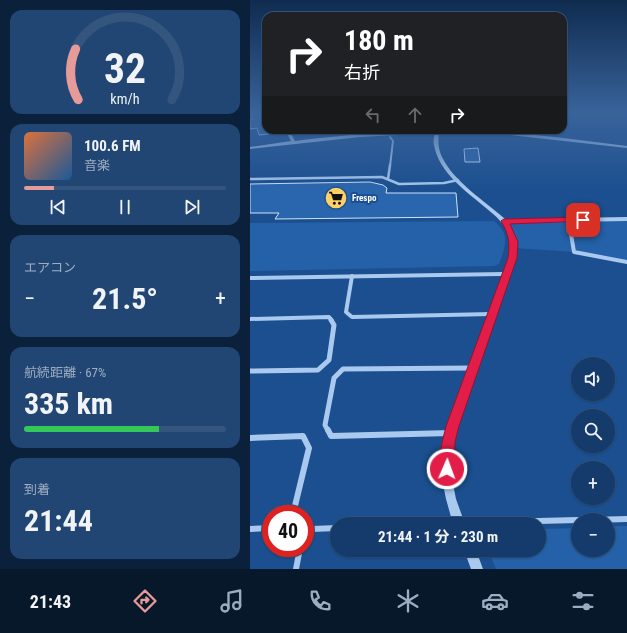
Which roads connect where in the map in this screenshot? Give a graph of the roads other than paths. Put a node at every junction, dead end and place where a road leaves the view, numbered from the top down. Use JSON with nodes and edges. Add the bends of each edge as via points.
{"nodes":[{"id":1,"x":291,"y":139,"type":"edge"},
{"id":2,"x":325,"y":139,"type":"edge"},
{"id":3,"x":365,"y":139,"type":"edge"},
{"id":4,"x":391,"y":139,"type":"edge"},
{"id":5,"x":437,"y":139,"type":"edge"},
{"id":6,"x":512,"y":139,"type":"edge"},
{"id":7,"x":554,"y":139,"type":"edge"},
{"id":8,"x":293,"y":142,"type":"junction"},
{"id":9,"x":627,"y":147,"type":"edge"},
{"id":10,"x":250,"y":148,"type":"edge"},
{"id":11,"x":627,"y":151,"type":"edge"},
{"id":12,"x":250,"y":153,"type":"edge"},
{"id":13,"x":250,"y":179,"type":"edge"},
{"id":14,"x":388,"y":179,"type":"junction"},
{"id":15,"x":458,"y":180,"type":"junction"},
{"id":16,"x":627,"y":219,"type":"edge"},
{"id":17,"x":568,"y":220,"type":"junction"},
{"id":18,"x":504,"y":221,"type":"junction"},
{"id":19,"x":627,"y":262,"type":"edge"},
{"id":20,"x":507,"y":274,"type":"junction"},
{"id":21,"x":352,"y":276,"type":"junction"},
{"id":22,"x":250,"y":278,"type":"edge"},
{"id":23,"x":492,"y":314,"type":"junction"},
{"id":24,"x":250,"y":319,"type":"edge"},
{"id":25,"x":473,"y":368,"type":"junction"},
{"id":26,"x":250,"y":371,"type":"edge"},
{"id":27,"x":451,"y":433,"type":"junction"},
{"id":28,"x":250,"y":438,"type":"edge"},
{"id":29,"x":295,"y":505,"type":"edge"},
{"id":30,"x":457,"y":517,"type":"edge"},
{"id":31,"x":615,"y":519,"type":"edge"},
{"id":32,"x":627,"y":519,"type":"edge"},
{"id":33,"x":571,"y":520,"type":"edge"},
{"id":34,"x":546,"y":521,"type":"edge"},
{"id":35,"x":262,"y":528,"type":"edge"},
{"id":36,"x":330,"y":528,"type":"edge"},
{"id":37,"x":250,"y":529,"type":"edge"},
{"id":38,"x":314,"y":529,"type":"edge"},
{"id":39,"x":298,"y":557,"type":"edge"},
{"id":40,"x":473,"y":557,"type":"edge"},
{"id":41,"x":296,"y":569,"type":"edge"},
{"id":42,"x":477,"y":569,"type":"edge"}],
"edges":[{"from":1,"to":8,"type":"street"},
{"from":2,"to":8,"type":"street"},
{"from":3,"to":12,"type":"street"},
{"from":4,"to":14,"type":"lane","via":[[393,141]]},
{"from":5,"to":15,"type":"street","via":[[439,159]]},
{"from":6,"to":11,"type":"street"},
{"from":7,"to":9,"type":"street"},
{"from":8,"to":10,"type":"street"},
{"from":13,"to":14,"type":"lane"},
{"from":14,"to":15,"type":"lane","via":[[399,184],[444,183]]},
{"from":15,"to":18,"type":"street"},
{"from":16,"to":17,"type":"street"},
{"from":17,"to":18,"type":"street"},
{"from":17,"to":19,"type":"street","via":[[574,252]]},
{"from":18,"to":20,"type":"street","via":[[514,242]]},
{"from":20,"to":21,"type":"street"},
{"from":20,"to":23,"type":"street"},
{"from":21,"to":22,"type":"street"},
{"from":21,"to":23,"type":"street","via":[[346,312],[352,317]]},
{"from":23,"to":25,"type":"street"},
{"from":24,"to":26,"type":"street","via":[[329,318],[334,325],[329,360],[318,370]]},
{"from":25,"to":27,"type":"street"},
{"from":25,"to":27,"type":"street","via":[[343,369],[334,378],[325,425],[331,436]]},
{"from":27,"to":30,"type":"street","via":[[446,460],[447,478]]},
{"from":28,"to":29,"type":"street","via":[[303,436],[309,448]]},
{"from":31,"to":32,"type":"street"},
{"from":33,"to":34,"type":"street"},
{"from":35,"to":37,"type":"street"},
{"from":36,"to":38,"type":"street"},
{"from":39,"to":41,"type":"street"},
{"from":40,"to":42,"type":"street"}]}
